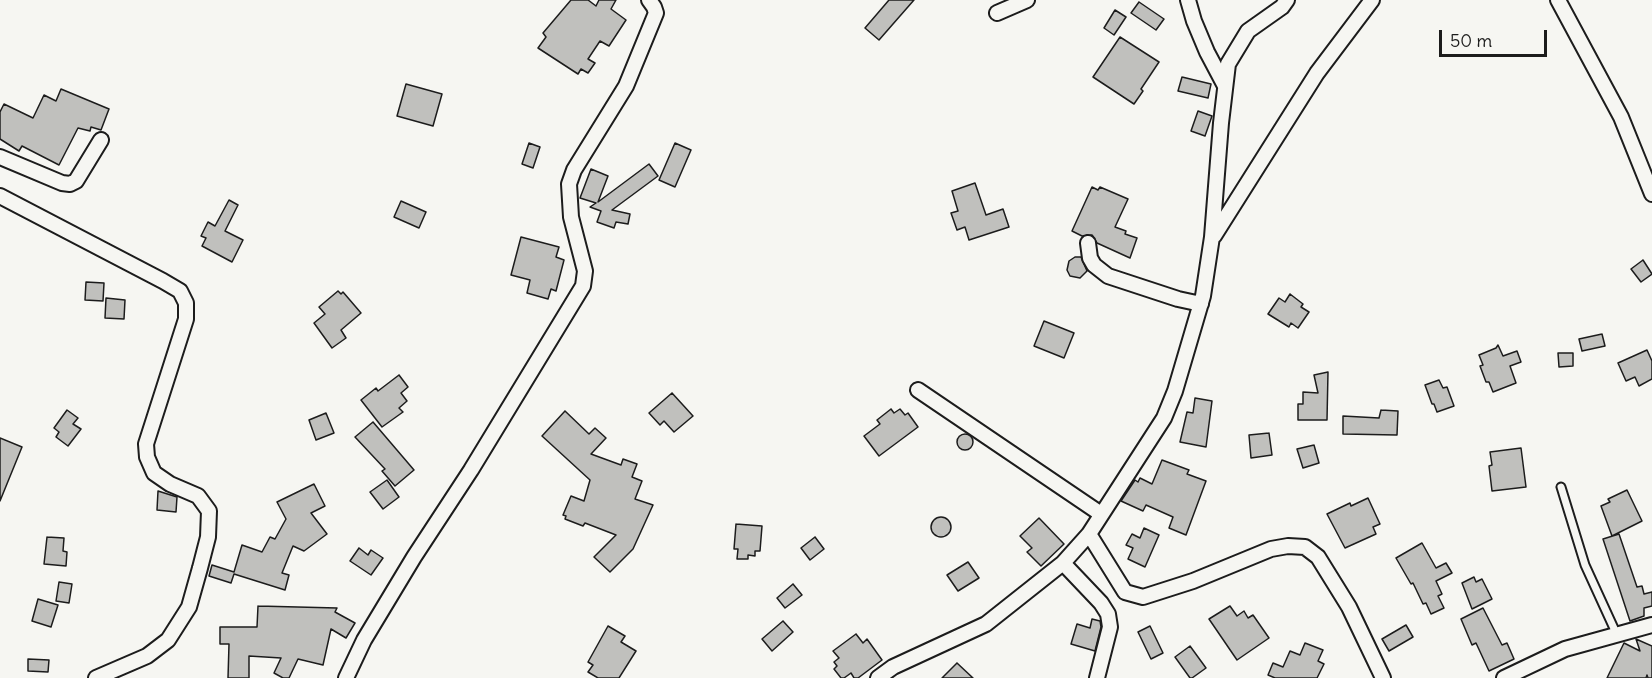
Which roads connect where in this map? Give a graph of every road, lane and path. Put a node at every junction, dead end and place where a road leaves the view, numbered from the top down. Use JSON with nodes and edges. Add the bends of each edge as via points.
{"nodes":[{"id":1,"x":649,"y":0,"type":"edge"},
{"id":2,"x":1027,"y":0,"type":"edge"},
{"id":3,"x":1188,"y":0,"type":"edge"},
{"id":4,"x":1287,"y":0,"type":"edge"},
{"id":5,"x":1372,"y":0,"type":"edge"},
{"id":6,"x":1558,"y":0,"type":"edge"},
{"id":7,"x":997,"y":13,"type":"dead end"},
{"id":8,"x":1225,"y":86,"type":"junction"},
{"id":9,"x":101,"y":140,"type":"dead end"},
{"id":10,"x":0,"y":157,"type":"edge"},
{"id":11,"x":1652,"y":194,"type":"edge"},
{"id":12,"x":0,"y":196,"type":"edge"},
{"id":13,"x":1212,"y":237,"type":"junction"},
{"id":14,"x":1088,"y":243,"type":"dead end"},
{"id":15,"x":1201,"y":304,"type":"junction"},
{"id":16,"x":918,"y":390,"type":"dead end"},
{"id":17,"x":1561,"y":487,"type":"dead end"},
{"id":18,"x":1101,"y":514,"type":"junction"},
{"id":19,"x":1089,"y":534,"type":"junction"},
{"id":20,"x":1063,"y":564,"type":"junction"},
{"id":21,"x":1652,"y":626,"type":"edge"},
{"id":22,"x":1617,"y":635,"type":"junction"},
{"id":23,"x":96,"y":678,"type":"edge"},
{"id":24,"x":346,"y":678,"type":"edge"},
{"id":25,"x":878,"y":678,"type":"edge"},
{"id":26,"x":1097,"y":678,"type":"edge"},
{"id":27,"x":1383,"y":678,"type":"edge"},
{"id":28,"x":1504,"y":678,"type":"edge"}],
"edges":[{"from":1,"to":24,"type":"street","via":[[656,13],[626,86],[569,184],[571,217],[585,271],[584,286],[414,557]]},
{"from":2,"to":7,"type":"street"},
{"from":3,"to":8,"type":"street","via":[[1207,52]]},
{"from":4,"to":8,"type":"street","via":[[1248,31],[1228,64]]},
{"from":5,"to":13,"type":"street","via":[[1317,73]]},
{"from":6,"to":11,"type":"street","via":[[1621,117]]},
{"from":8,"to":13,"type":"street"},
{"from":9,"to":10,"type":"street","via":[[76,181],[70,184]]},
{"from":12,"to":23,"type":"street","via":[[163,281],[180,291],[186,303],[186,319],[146,444],[147,457],[154,473],[198,496],[209,511],[206,547],[189,607],[168,640],[147,656]]},
{"from":13,"to":15,"type":"street"},
{"from":14,"to":15,"type":"street","via":[[1094,265],[1108,276]]},
{"from":15,"to":18,"type":"street","via":[[1176,391],[1164,418]]},
{"from":16,"to":18,"type":"street"},
{"from":17,"to":22,"type":"lane","via":[[1585,565]]},
{"from":18,"to":19,"type":"street"},
{"from":19,"to":20,"type":"street"},
{"from":19,"to":27,"type":"street","via":[[1125,592],[1143,597],[1271,549],[1305,547],[1318,557],[1349,607]]},
{"from":20,"to":25,"type":"street","via":[[986,624],[893,667]]},
{"from":20,"to":26,"type":"street","via":[[1108,614],[1110,627]]},
{"from":21,"to":22,"type":"street"},
{"from":22,"to":28,"type":"street","via":[[1565,649]]}]}
